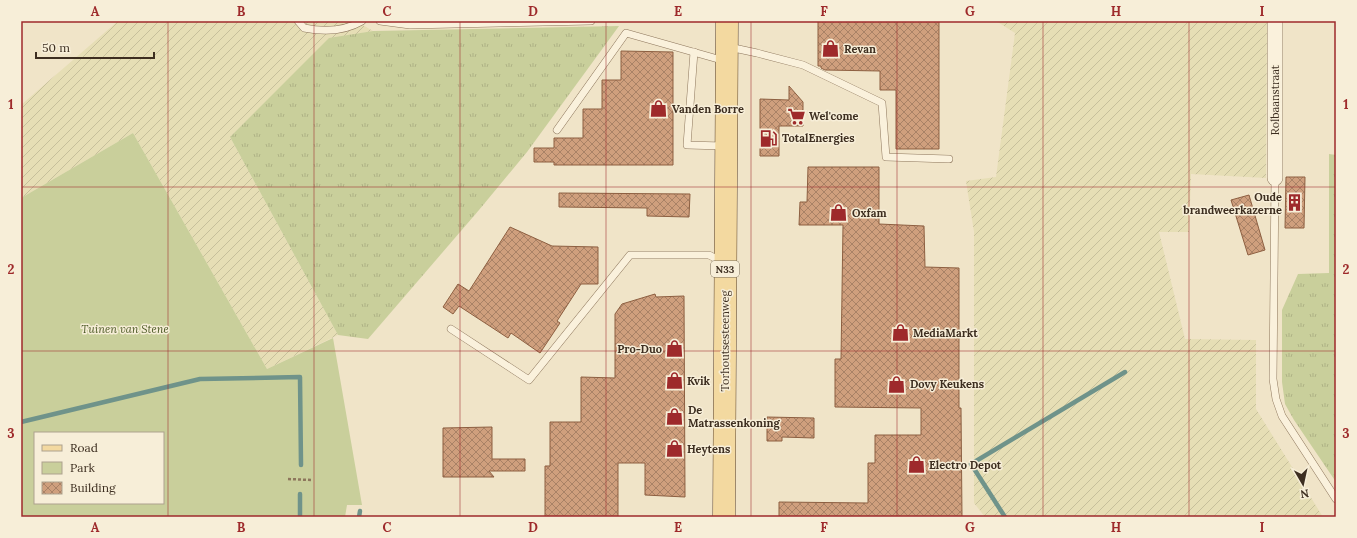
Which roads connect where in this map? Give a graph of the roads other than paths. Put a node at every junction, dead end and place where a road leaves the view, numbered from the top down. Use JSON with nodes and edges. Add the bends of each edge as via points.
{"nodes":[{"id":1,"x":298,"y":21,"type":"edge"},
{"id":2,"x":362,"y":21,"type":"edge"},
{"id":3,"x":380,"y":21,"type":"edge"},
{"id":4,"x":591,"y":21,"type":"edge"},
{"id":5,"x":727,"y":21,"type":"edge"},
{"id":6,"x":1275,"y":21,"type":"edge"},
{"id":7,"x":694,"y":52,"type":"junction"},
{"id":8,"x":727,"y":54,"type":"junction"},
{"id":9,"x":557,"y":130,"type":"dead end"},
{"id":10,"x":726,"y":146,"type":"junction"},
{"id":11,"x":948,"y":159,"type":"dead end"},
{"id":12,"x":1275,"y":178,"type":"joint"},
{"id":13,"x":725,"y":263,"type":"junction"},
{"id":14,"x":451,"y":329,"type":"dead end"},
{"id":15,"x":1336,"y":499,"type":"edge"},
{"id":16,"x":724,"y":517,"type":"edge"}],
"edges":[{"from":1,"to":2,"type":"lane","via":[[304,28],[326,31],[354,26]]},
{"from":3,"to":4,"type":"lane","via":[[410,25]]},
{"from":5,"to":8,"type":"main road","name":"Torhoutsesteenweg","number":"N33"},
{"from":6,"to":12,"type":"street","name":"Rolbaanstraat"},
{"from":7,"to":8,"type":"lane"},
{"from":7,"to":9,"type":"lane","via":[[626,33]]},
{"from":7,"to":10,"type":"lane","via":[[687,145]]},
{"from":8,"to":10,"type":"main road","name":"Torhoutsesteenweg","number":"N33"},
{"from":8,"to":11,"type":"lane","via":[[757,53],[803,65],[882,103],[886,157]]},
{"from":10,"to":13,"type":"main road","name":"Torhoutsesteenweg","number":"N33"},
{"from":12,"to":15,"type":"lane","via":[[1273,379],[1276,399],[1282,416]]},
{"from":13,"to":14,"type":"lane","via":[[709,255],[630,255],[529,380]]},
{"from":13,"to":16,"type":"main road","name":"Torhoutsesteenweg","number":"N33"}]}
